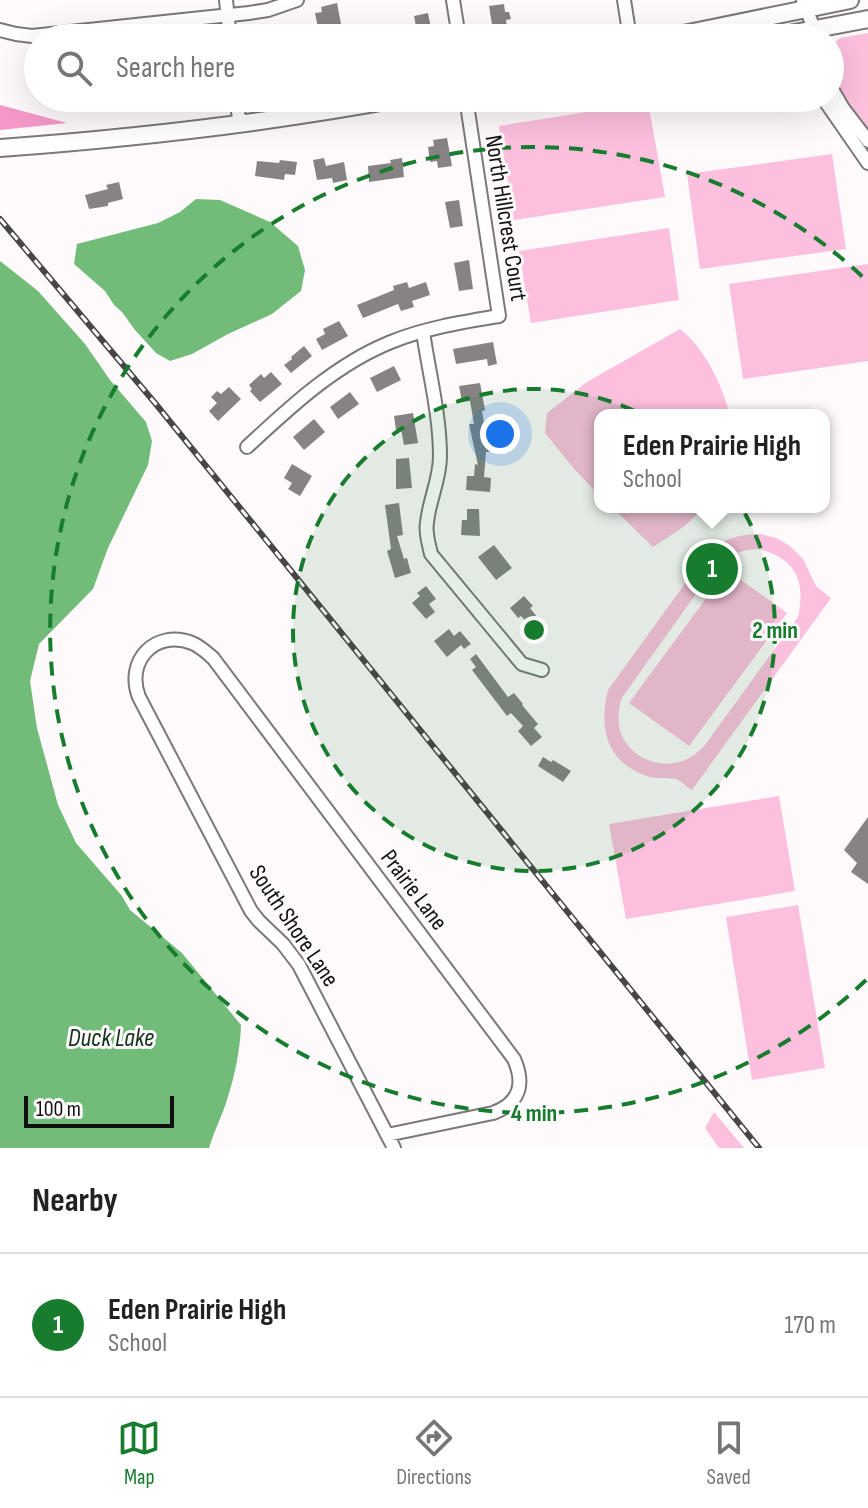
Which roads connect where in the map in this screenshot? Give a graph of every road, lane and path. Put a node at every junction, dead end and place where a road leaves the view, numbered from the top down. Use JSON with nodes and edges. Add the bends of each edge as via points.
{"nodes":[{"id":1,"x":226,"y":0,"type":"edge"},
{"id":2,"x":297,"y":0,"type":"edge"},
{"id":3,"x":453,"y":0,"type":"edge"},
{"id":4,"x":624,"y":0,"type":"edge"},
{"id":5,"x":850,"y":0,"type":"edge"},
{"id":6,"x":804,"y":5,"type":"edge"},
{"id":7,"x":227,"y":15,"type":"junction"},
{"id":8,"x":868,"y":19,"type":"edge"},
{"id":9,"x":143,"y":24,"type":"edge"},
{"id":10,"x":228,"y":24,"type":"edge"},
{"id":11,"x":457,"y":24,"type":"edge"},
{"id":12,"x":628,"y":24,"type":"edge"},
{"id":13,"x":723,"y":24,"type":"edge"},
{"id":14,"x":844,"y":25,"type":"edge"},
{"id":15,"x":0,"y":30,"type":"edge"},
{"id":16,"x":24,"y":35,"type":"edge"},
{"id":17,"x":844,"y":109,"type":"edge"},
{"id":18,"x":238,"y":112,"type":"edge"},
{"id":19,"x":318,"y":112,"type":"edge"},
{"id":20,"x":468,"y":112,"type":"edge"},
{"id":21,"x":833,"y":112,"type":"edge"},
{"id":22,"x":240,"y":125,"type":"junction"},
{"id":23,"x":868,"y":141,"type":"edge"},
{"id":24,"x":0,"y":148,"type":"edge"},
{"id":25,"x":868,"y":163,"type":"edge"},
{"id":26,"x":423,"y":332,"type":"junction"},
{"id":27,"x":247,"y":447,"type":"dead end"},
{"id":28,"x":154,"y":645,"type":"joint"},
{"id":29,"x":542,"y":670,"type":"dead end"},
{"id":30,"x":387,"y":1135,"type":"junction"},
{"id":31,"x":394,"y":1148,"type":"edge"}],
"edges":[{"from":1,"to":7,"type":"street"},
{"from":2,"to":7,"type":"street"},
{"from":3,"to":11,"type":"street"},
{"from":4,"to":12,"type":"street"},
{"from":5,"to":6,"type":"main road"},
{"from":6,"to":13,"type":"main road"},
{"from":7,"to":9,"type":"street"},
{"from":7,"to":10,"type":"street"},
{"from":8,"to":14,"type":"main road"},
{"from":15,"to":16,"type":"street"},
{"from":17,"to":23,"type":"street"},
{"from":18,"to":22,"type":"street"},
{"from":19,"to":22,"type":"main road"},
{"from":20,"to":26,"type":"street","name":"North Hillcrest Court","via":[[499,316]]},
{"from":21,"to":25,"type":"street"},
{"from":22,"to":24,"type":"main road"},
{"from":26,"to":27,"type":"street","name":"North Hillcrest Court","via":[[391,342],[334,373]]},
{"from":26,"to":29,"type":"street","via":[[440,459],[426,524],[431,554],[522,664]]},
{"from":28,"to":30,"type":"street","name":"South Shore Lane","via":[[144,652],[134,673],[139,697],[251,911],[299,965]]},
{"from":28,"to":30,"type":"street","name":"Prairie Lane","via":[[182,640],[213,658],[519,1069],[518,1092],[504,1109]]},
{"from":30,"to":31,"type":"street","name":"South Shore Lane"}]}
